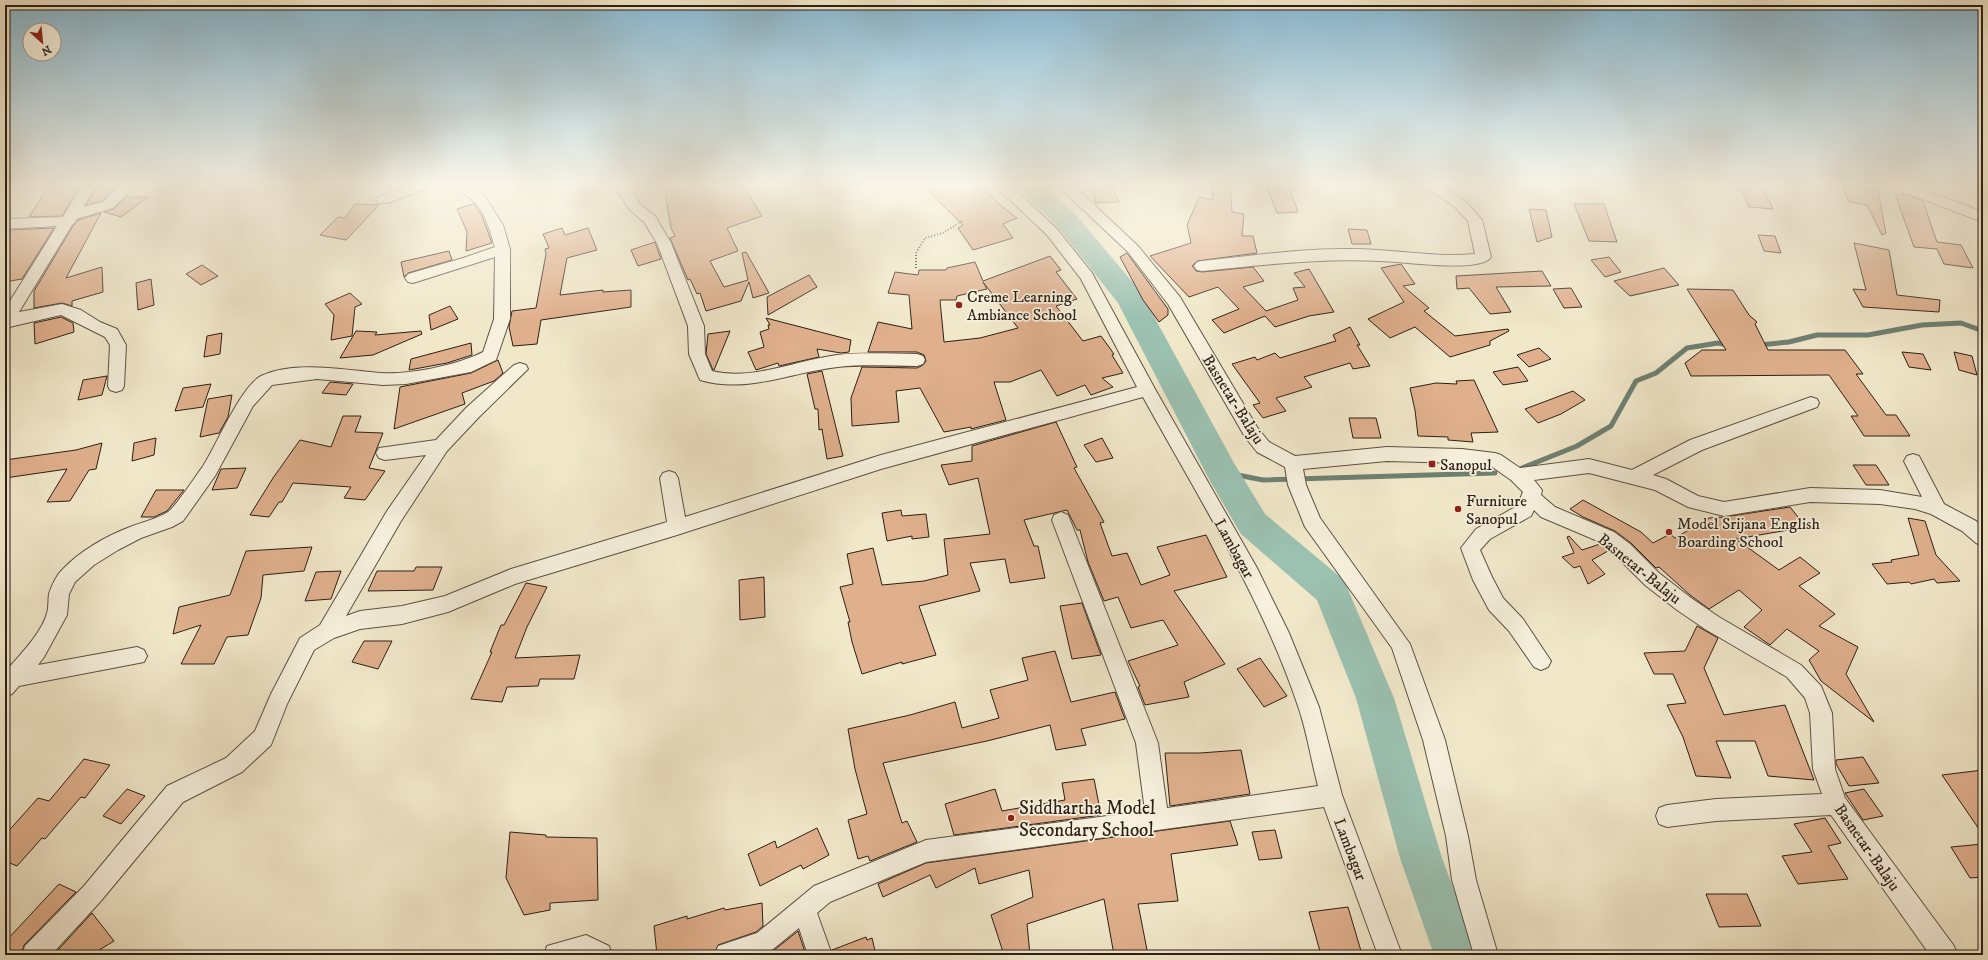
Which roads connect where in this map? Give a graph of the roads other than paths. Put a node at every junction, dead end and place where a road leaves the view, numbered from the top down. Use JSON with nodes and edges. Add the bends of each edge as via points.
{"nodes":[{"id":1,"x":64,"y":229,"type":"edge"},
{"id":2,"x":497,"y":229,"type":"edge"},
{"id":3,"x":656,"y":229,"type":"edge"},
{"id":4,"x":1049,"y":229,"type":"edge"},
{"id":5,"x":1111,"y":229,"type":"edge"},
{"id":6,"x":1477,"y":229,"type":"edge"},
{"id":7,"x":503,"y":249,"type":"junction"},
{"id":8,"x":1202,"y":266,"type":"dead end"},
{"id":9,"x":413,"y":278,"type":"dead end"},
{"id":10,"x":5,"y":321,"type":"edge"},
{"id":11,"x":917,"y":360,"type":"dead end"},
{"id":12,"x":520,"y":370,"type":"dead end"},
{"id":13,"x":116,"y":386,"type":"dead end"},
{"id":14,"x":1147,"y":390,"type":"junction"},
{"id":15,"x":1811,"y":403,"type":"dead end"},
{"id":16,"x":441,"y":446,"type":"junction"},
{"id":17,"x":384,"y":453,"type":"dead end"},
{"id":18,"x":1913,"y":461,"type":"dead end"},
{"id":19,"x":1295,"y":472,"type":"junction"},
{"id":20,"x":1517,"y":475,"type":"junction"},
{"id":21,"x":669,"y":478,"type":"dead end"},
{"id":22,"x":1632,"y":478,"type":"junction"},
{"id":23,"x":1533,"y":490,"type":"junction"},
{"id":24,"x":1937,"y":509,"type":"junction"},
{"id":25,"x":1061,"y":520,"type":"dead end"},
{"id":26,"x":677,"y":527,"type":"junction"},
{"id":27,"x":1983,"y":538,"type":"edge"},
{"id":28,"x":327,"y":631,"type":"junction"},
{"id":29,"x":137,"y":656,"type":"dead end"},
{"id":30,"x":1541,"y":661,"type":"dead end"},
{"id":31,"x":10,"y":682,"type":"edge"},
{"id":32,"x":1331,"y":795,"type":"junction"},
{"id":33,"x":1836,"y":804,"type":"junction"},
{"id":34,"x":1667,"y":816,"type":"dead end"},
{"id":35,"x":1157,"y":819,"type":"junction"},
{"id":36,"x":804,"y":908,"type":"junction"},
{"id":37,"x":34,"y":955,"type":"edge"},
{"id":38,"x":556,"y":955,"type":"edge"},
{"id":39,"x":600,"y":955,"type":"edge"},
{"id":40,"x":727,"y":955,"type":"edge"},
{"id":41,"x":820,"y":955,"type":"edge"},
{"id":42,"x":1390,"y":955,"type":"edge"},
{"id":43,"x":1486,"y":955,"type":"edge"},
{"id":44,"x":1945,"y":955,"type":"edge"}],
"edges":[{"from":1,"to":10,"type":"street"},
{"from":2,"to":7,"type":"street"},
{"from":3,"to":11,"type":"street","via":[[664,243],[696,326],[697,354],[706,376],[723,381],[837,361]]},
{"from":4,"to":14,"type":"street","name":"Lambagar","via":[[1087,277]]},
{"from":5,"to":19,"type":"street","name":"Basnetar-Balaju","via":[[1133,249],[1174,301],[1251,432],[1263,447]]},
{"from":6,"to":8,"type":"street","via":[[1483,257],[1481,258],[1444,260],[1324,253]]},
{"from":7,"to":9,"type":"street"},
{"from":7,"to":31,"type":"street","via":[[502,319],[490,356],[471,366],[406,378],[383,379],[317,373],[266,381],[247,402],[209,471],[176,516],[134,533],[87,558],[68,576],[59,594],[57,615],[37,651]]},
{"from":10,"to":13,"type":"street","via":[[62,309],[111,333],[118,345]]},
{"from":12,"to":16,"type":"street"},
{"from":14,"to":26,"type":"street","via":[[881,462]]},
{"from":14,"to":32,"type":"street","name":"Lambagar","via":[[1250,574],[1279,633],[1309,707]]},
{"from":15,"to":22,"type":"street","via":[[1696,445]]},
{"from":16,"to":17,"type":"street"},
{"from":16,"to":28,"type":"street","via":[[394,516]]},
{"from":18,"to":24,"type":"street"},
{"from":19,"to":20,"type":"street","name":"Basnetar-Balaju","via":[[1387,454],[1489,458]]},
{"from":19,"to":43,"type":"street","via":[[1312,522],[1402,648],[1434,740],[1457,836],[1464,880]]},
{"from":20,"to":22,"type":"street","via":[[1589,466]]},
{"from":20,"to":23,"type":"street","name":"Basnetar-Balaju"},
{"from":21,"to":26,"type":"street"},
{"from":22,"to":24,"type":"street","via":[[1660,484],[1694,502],[1724,509],[1810,495],[1880,497],[1915,502]]},
{"from":23,"to":30,"type":"street","via":[[1524,511],[1483,534],[1470,548],[1496,604],[1516,625]]},
{"from":23,"to":33,"type":"street","name":"Basnetar-Balaju","via":[[1532,498],[1548,512],[1607,537],[1652,579],[1684,604],[1712,624],[1794,671],[1814,693],[1821,713],[1824,769]]},
{"from":24,"to":27,"type":"street","via":[[1969,526]]},
{"from":25,"to":35,"type":"street","via":[[1147,743]]},
{"from":26,"to":28,"type":"street","via":[[511,577],[448,604],[402,615],[360,620]]},
{"from":28,"to":37,"type":"street","via":[[307,644],[278,701],[263,738],[234,765],[175,794],[92,894]]},
{"from":29,"to":31,"type":"street"},
{"from":32,"to":35,"type":"street"},
{"from":32,"to":42,"type":"street","name":"Lambagar"},
{"from":33,"to":34,"type":"street","via":[[1716,810]]},
{"from":33,"to":44,"type":"street","name":"Basnetar-Balaju"},
{"from":35,"to":36,"type":"street","via":[[926,851],[822,894]]},
{"from":36,"to":40,"type":"street","via":[[764,942]]},
{"from":36,"to":41,"type":"street"},
{"from":38,"to":39,"type":"street","via":[[586,947]]}]}
